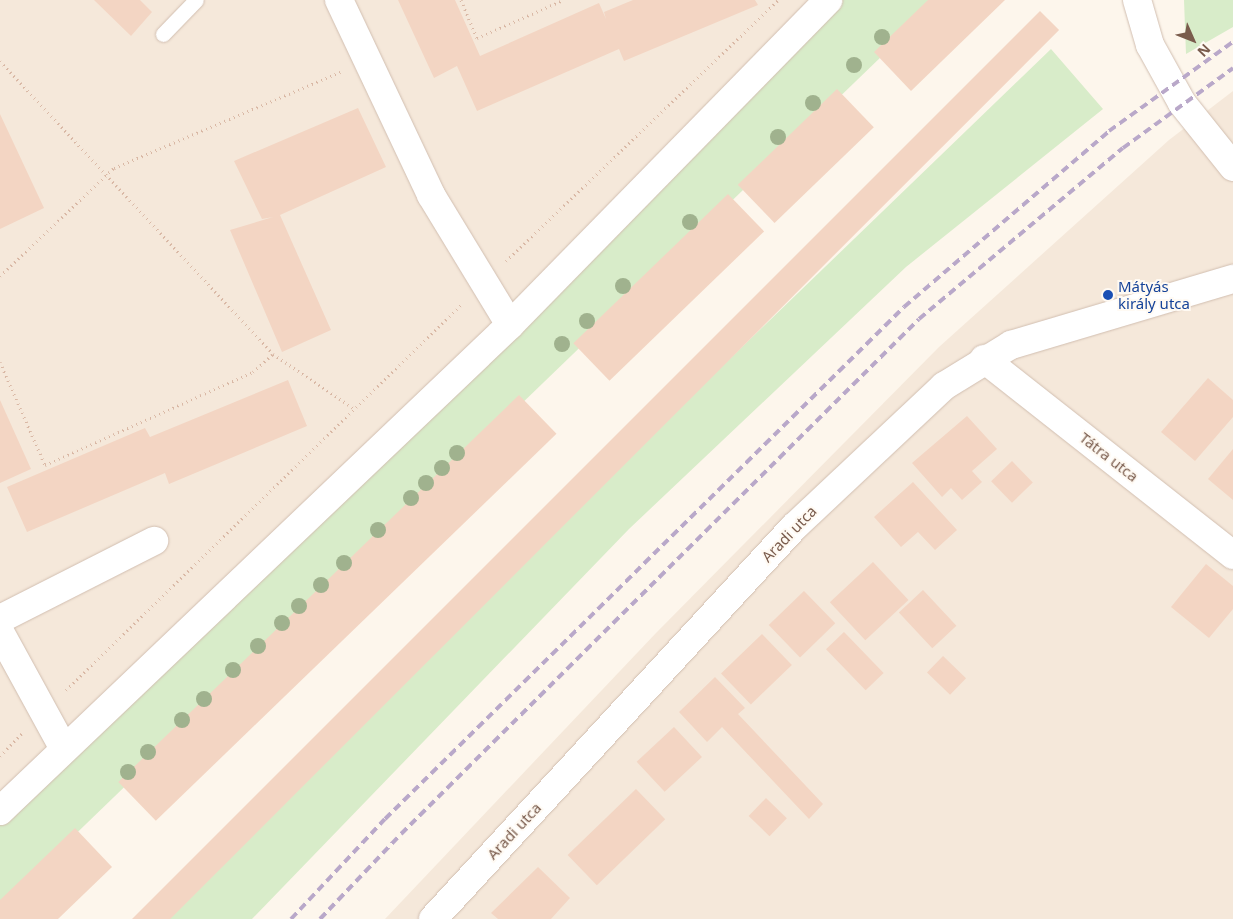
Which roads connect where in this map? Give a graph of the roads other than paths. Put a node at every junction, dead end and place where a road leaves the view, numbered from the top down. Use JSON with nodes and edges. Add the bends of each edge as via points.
{"nodes":[{"id":1,"x":196,"y":0,"type":"edge"},
{"id":2,"x":339,"y":0,"type":"edge"},
{"id":3,"x":828,"y":0,"type":"edge"},
{"id":4,"x":1137,"y":0,"type":"edge"},
{"id":5,"x":163,"y":34,"type":"dead end"},
{"id":6,"x":1233,"y":167,"type":"edge"},
{"id":7,"x":1233,"y":279,"type":"edge"},
{"id":8,"x":510,"y":325,"type":"junction"},
{"id":9,"x":984,"y":359,"type":"junction"},
{"id":10,"x":154,"y":540,"type":"dead end"},
{"id":11,"x":1233,"y":555,"type":"edge"},
{"id":12,"x":0,"y":619,"type":"edge"},
{"id":13,"x":0,"y":632,"type":"edge"},
{"id":14,"x":64,"y":749,"type":"junction"},
{"id":15,"x":0,"y":811,"type":"edge"},
{"id":16,"x":433,"y":919,"type":"edge"}],
"edges":[{"from":1,"to":5,"type":"lane"},
{"from":2,"to":8,"type":"street","via":[[431,195]]},
{"from":3,"to":8,"type":"street"},
{"from":4,"to":6,"type":"street","via":[[1150,45],[1182,103]]},
{"from":7,"to":9,"type":"street","name":"Aradi utca","via":[[1058,329],[1011,345]]},
{"from":8,"to":14,"type":"street"},
{"from":9,"to":11,"type":"street","name":"Tátra utca"},
{"from":9,"to":16,"type":"street","name":"Aradi utca","via":[[944,386],[794,527]]},
{"from":10,"to":12,"type":"street"},
{"from":13,"to":14,"type":"street"},
{"from":14,"to":15,"type":"street"}]}
